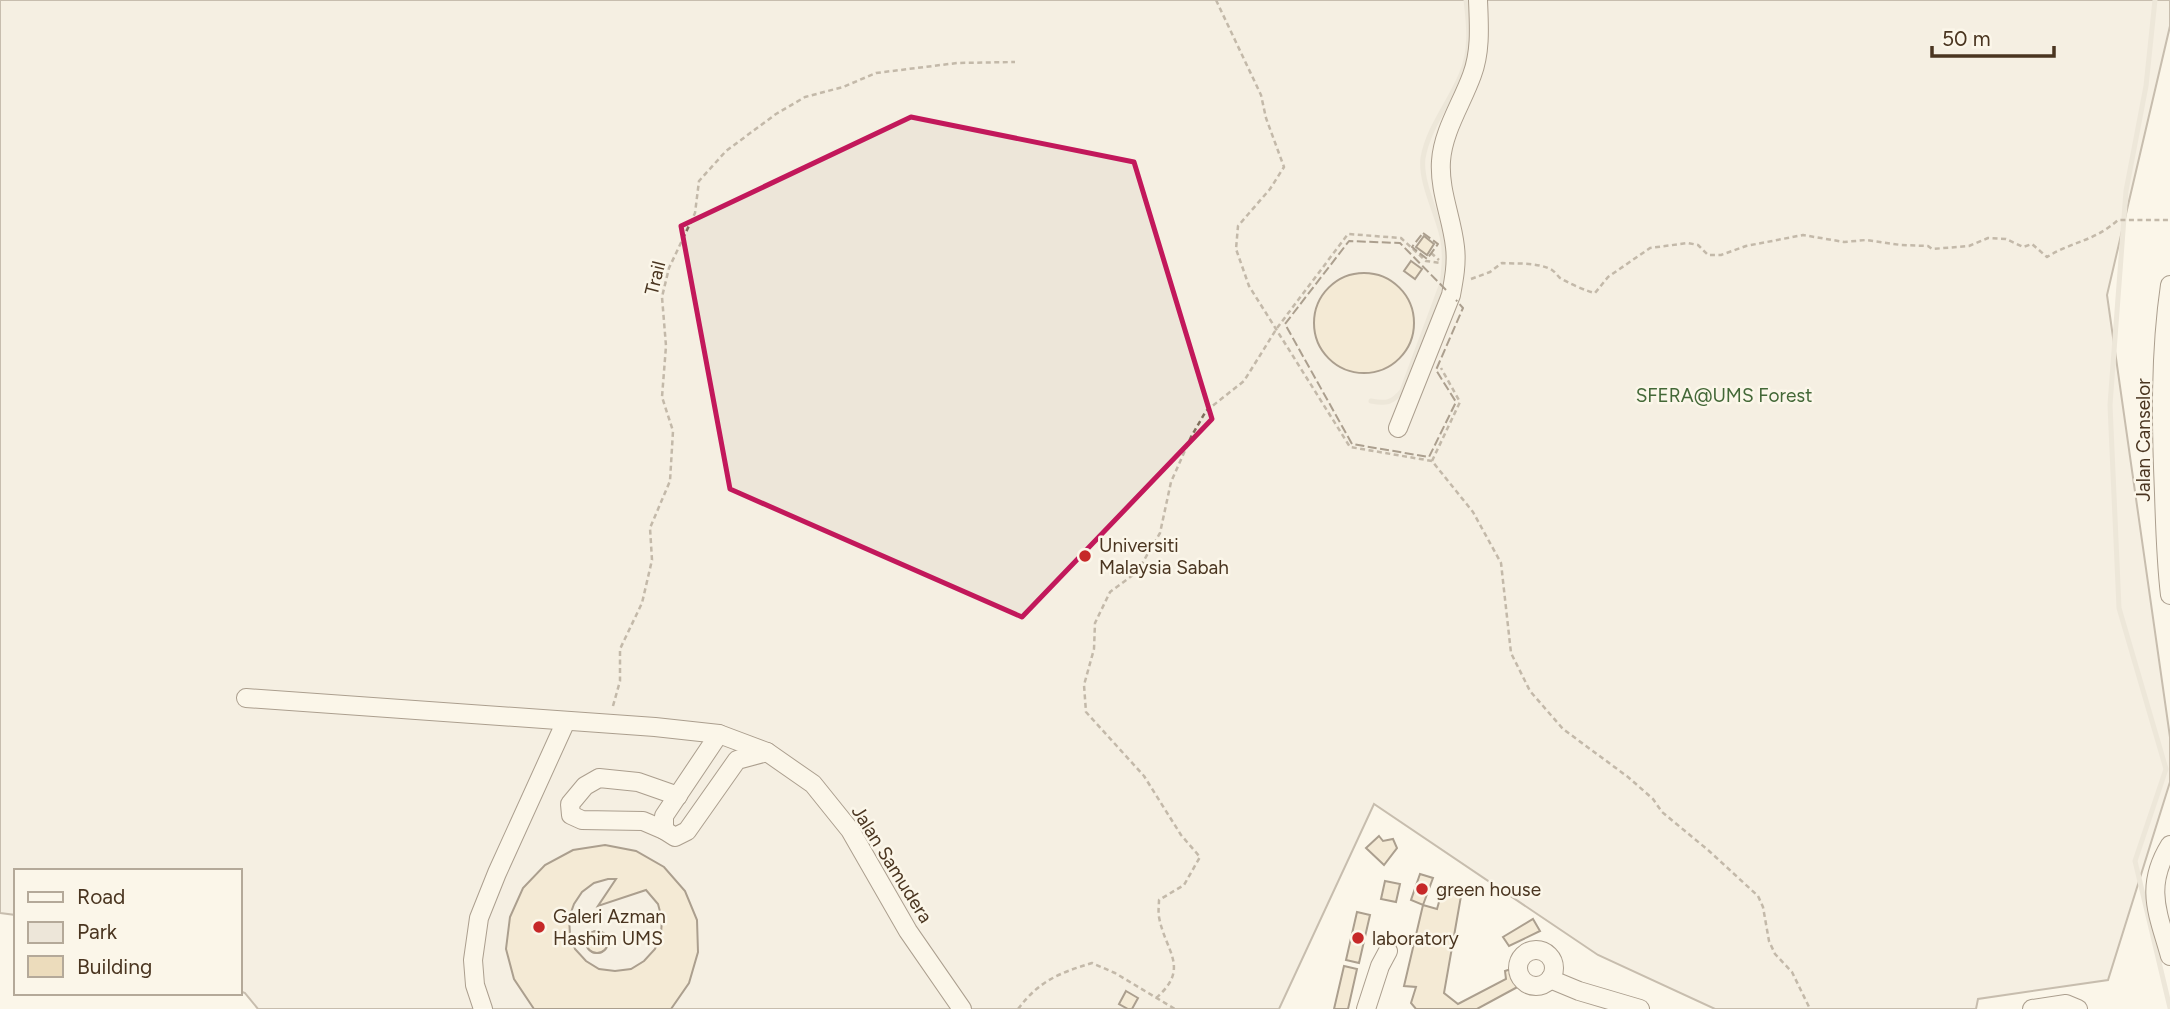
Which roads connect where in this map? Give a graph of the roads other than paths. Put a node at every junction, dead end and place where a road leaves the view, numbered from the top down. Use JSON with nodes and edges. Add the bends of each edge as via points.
{"nodes":[{"id":1,"x":1478,"y":0,"type":"edge"},
{"id":2,"x":2170,"y":285,"type":"edge"},
{"id":3,"x":1398,"y":428,"type":"dead end"},
{"id":4,"x":2170,"y":595,"type":"edge"},
{"id":5,"x":246,"y":698,"type":"dead end"},
{"id":6,"x":566,"y":721,"type":"junction"},
{"id":7,"x":719,"y":734,"type":"junction"},
{"id":8,"x":767,"y":752,"type":"junction"},
{"id":9,"x":678,"y":796,"type":"junction"},
{"id":10,"x":664,"y":830,"type":"junction"},
{"id":11,"x":2169,"y":846,"type":"edge"},
{"id":12,"x":1388,"y":951,"type":"dead end"},
{"id":13,"x":2170,"y":956,"type":"edge"},
{"id":14,"x":1550,"y":979,"type":"dead end"},
{"id":15,"x":484,"y":1009,"type":"edge"},
{"id":16,"x":961,"y":1009,"type":"edge"},
{"id":17,"x":1366,"y":1009,"type":"edge"},
{"id":18,"x":1640,"y":1009,"type":"edge"},
{"id":19,"x":2032,"y":1009,"type":"edge"},
{"id":20,"x":2078,"y":1009,"type":"edge"}],
"edges":[{"from":1,"to":3,"type":"street","via":[[1479,44],[1473,74],[1447,133],[1441,159],[1441,186],[1455,248],[1451,295]]},
{"from":2,"to":4,"type":"street","name":"Jalan Canselor","via":[[2162,443]]},
{"from":5,"to":6,"type":"street","name":"Jalan Samudera"},
{"from":6,"to":7,"type":"street","name":"Jalan Samudera"},
{"from":6,"to":15,"type":"street","via":[[480,918],[473,960],[475,985]]},
{"from":7,"to":8,"type":"street","name":"Jalan Samudera"},
{"from":7,"to":9,"type":"street"},
{"from":8,"to":10,"type":"street","via":[[737,760],[687,831],[674,837]]},
{"from":8,"to":16,"type":"street","name":"Jalan Samudera","via":[[813,785],[850,830],[908,931]]},
{"from":9,"to":10,"type":"street","via":[[664,816]]},
{"from":9,"to":10,"type":"street","via":[[638,782],[599,778],[570,804],[571,815],[582,820],[643,821]]},
{"from":11,"to":13,"type":"street","via":[[2154,893]]},
{"from":12,"to":17,"type":"street"},
{"from":14,"to":18,"type":"street"},
{"from":19,"to":20,"type":"street","via":[[2066,1004]]}]}
